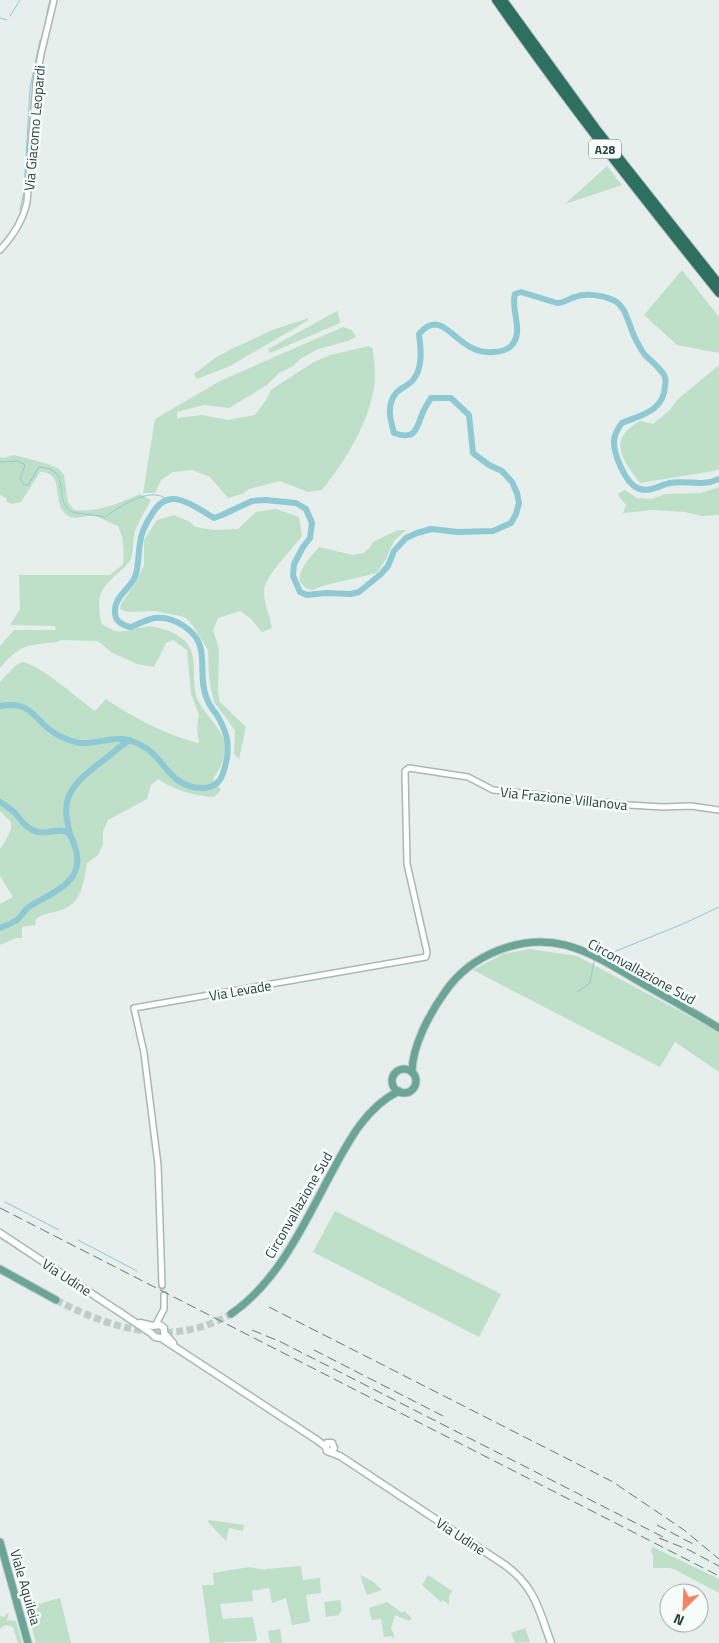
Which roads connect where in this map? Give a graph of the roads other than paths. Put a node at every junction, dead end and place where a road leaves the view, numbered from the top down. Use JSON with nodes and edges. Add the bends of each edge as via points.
{"nodes":[{"id":1,"x":54,"y":0,"type":"edge"},
{"id":2,"x":496,"y":0,"type":"edge"},
{"id":3,"x":503,"y":0,"type":"edge"},
{"id":4,"x":0,"y":250,"type":"edge"},
{"id":5,"x":719,"y":284,"type":"edge"},
{"id":6,"x":719,"y":293,"type":"edge"},
{"id":7,"x":412,"y":768,"type":"joint"},
{"id":8,"x":719,"y":810,"type":"edge"},
{"id":9,"x":719,"y":1028,"type":"edge"},
{"id":10,"x":413,"y":1055,"type":"junction"},
{"id":11,"x":404,"y":1069,"type":"junction"},
{"id":12,"x":412,"y":1072,"type":"junction"},
{"id":13,"x":393,"y":1084,"type":"junction"},
{"id":14,"x":399,"y":1091,"type":"junction"},
{"id":15,"x":381,"y":1103,"type":"junction"},
{"id":16,"x":0,"y":1233,"type":"edge"},
{"id":17,"x":0,"y":1268,"type":"edge"},
{"id":18,"x":162,"y":1285,"type":"tunnel mouth"},
{"id":19,"x":164,"y":1295,"type":"tunnel mouth"},
{"id":20,"x":56,"y":1300,"type":"tunnel mouth"},
{"id":21,"x":231,"y":1314,"type":"tunnel mouth"},
{"id":22,"x":155,"y":1327,"type":"junction"},
{"id":23,"x":162,"y":1336,"type":"junction"},
{"id":24,"x":0,"y":1542,"type":"edge"},
{"id":25,"x":28,"y":1642,"type":"edge"},
{"id":26,"x":551,"y":1643,"type":"edge"}],
"edges":[{"from":1,"to":4,"type":"street","name":"Via Giacomo Leopardi","via":[[36,82],[26,206],[16,230]]},
{"from":2,"to":6,"type":"highway","number":"A28","via":[[594,135]]},
{"from":3,"to":5,"type":"highway","number":"A28","via":[[598,131]]},
{"from":7,"to":8,"type":"street","name":"Via Frazione Villanova","via":[[468,777],[504,792],[629,805]]},
{"from":7,"to":18,"type":"street","name":"Via Levade","via":[[405,771],[407,864],[426,957],[134,1008],[144,1053],[158,1165]]},
{"from":9,"to":10,"type":"main road","name":"Circonvallazione Sud","via":[[579,949],[532,943],[502,949],[464,970],[440,998]]},
{"from":10,"to":11,"type":"main road"},
{"from":10,"to":12,"type":"main road","name":"Circonvallazione Sud"},
{"from":11,"to":12,"type":"main road"},
{"from":11,"to":13,"type":"main road","via":[[395,1072]]},
{"from":12,"to":14,"type":"main road","via":[[416,1079],[414,1087],[407,1092]]},
{"from":13,"to":14,"type":"main road"},
{"from":13,"to":15,"type":"main road"},
{"from":14,"to":15,"type":"main road"},
{"from":15,"to":21,"type":"main road","name":"Circonvallazione Sud","via":[[352,1135],[278,1268]]},
{"from":16,"to":22,"type":"main road","name":"Via Udine","via":[[134,1321]]},
{"from":17,"to":20,"type":"main road"},
{"from":19,"to":22,"type":"street","via":[[164,1309]]},
{"from":22,"to":23,"type":"main road","name":"Via Udine","via":[[155,1337]]},
{"from":22,"to":23,"type":"main road","via":[[164,1328]]},
{"from":23,"to":26,"type":"main road","name":"Via Udine","via":[[515,1572],[535,1598]]},
{"from":24,"to":25,"type":"main road","name":"Viale Aquileia"}]}
